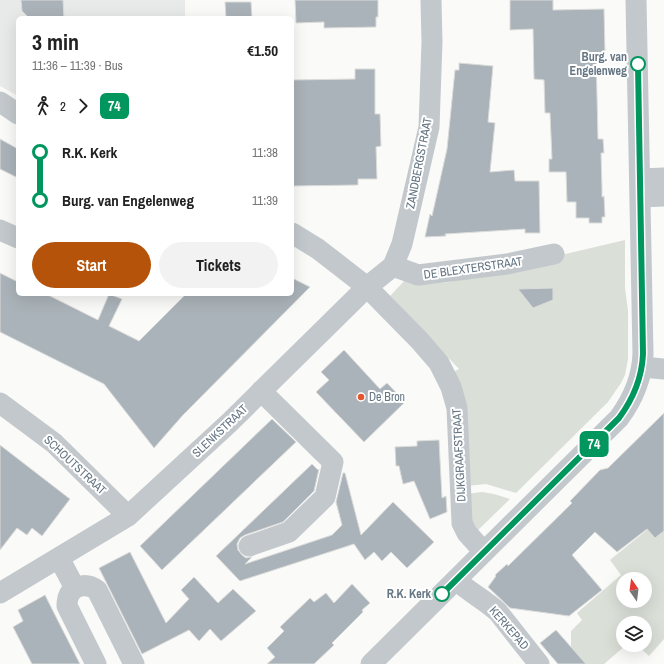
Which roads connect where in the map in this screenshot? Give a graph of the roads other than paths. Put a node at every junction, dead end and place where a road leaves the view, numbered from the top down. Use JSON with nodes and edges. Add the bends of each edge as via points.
{"nodes":[{"id":1,"x":431,"y":0,"type":"edge"},
{"id":2,"x":636,"y":0,"type":"edge"},
{"id":3,"x":0,"y":102,"type":"edge"},
{"id":4,"x":16,"y":113,"type":"edge"},
{"id":5,"x":664,"y":178,"type":"edge"},
{"id":6,"x":641,"y":188,"type":"junction"},
{"id":7,"x":664,"y":196,"type":"edge"},
{"id":8,"x":0,"y":230,"type":"edge"},
{"id":9,"x":294,"y":234,"type":"edge"},
{"id":10,"x":16,"y":237,"type":"edge"},
{"id":11,"x":554,"y":254,"type":"dead end"},
{"id":12,"x":393,"y":266,"type":"junction"},
{"id":13,"x":367,"y":287,"type":"junction"},
{"id":14,"x":643,"y":367,"type":"junction"},
{"id":15,"x":664,"y":369,"type":"edge"},
{"id":16,"x":261,"y":391,"type":"junction"},
{"id":17,"x":0,"y":403,"type":"edge"},
{"id":18,"x":128,"y":516,"type":"junction"},
{"id":19,"x":248,"y":546,"type":"dead end"},
{"id":20,"x":484,"y":552,"type":"junction"},
{"id":21,"x":59,"y":558,"type":"junction"},
{"id":22,"x":456,"y":580,"type":"junction"},
{"id":23,"x":75,"y":588,"type":"junction"},
{"id":24,"x":0,"y":593,"type":"edge"},
{"id":25,"x":96,"y":664,"type":"edge"},
{"id":26,"x":134,"y":664,"type":"edge"},
{"id":27,"x":371,"y":664,"type":"edge"},
{"id":28,"x":540,"y":664,"type":"edge"}],
"edges":[{"from":1,"to":12,"type":"street","name":"ZANDBERGSTRAAT","via":[[429,127],[402,244]]},
{"from":2,"to":6,"type":"street"},
{"from":3,"to":4,"type":"street"},
{"from":5,"to":6,"type":"street"},
{"from":6,"to":7,"type":"street"},
{"from":6,"to":14,"type":"street"},
{"from":8,"to":10,"type":"street"},
{"from":9,"to":13,"type":"street","name":"DIJKGRAAFSTRAAT","via":[[318,249]]},
{"from":11,"to":12,"type":"street","name":"DE BLEXTERSTRAAT","via":[[507,264],[418,275]]},
{"from":12,"to":13,"type":"street","name":"ZANDBERGSTRAAT"},
{"from":13,"to":16,"type":"street","name":"SLENKSTRAAT"},
{"from":13,"to":20,"type":"street","name":"DIJKGRAAFSTRAAT","via":[[430,352],[449,382],[457,408],[462,523],[467,533]]},
{"from":14,"to":15,"type":"street"},
{"from":14,"to":20,"type":"street","via":[[634,395],[619,418]]},
{"from":16,"to":18,"type":"street","name":"SLENKSTRAAT"},
{"from":16,"to":19,"type":"street","via":[[333,462],[325,497],[290,532]]},
{"from":17,"to":18,"type":"street","name":"SCHOUTSTRAAT","via":[[54,443]]},
{"from":18,"to":21,"type":"street","name":"SLENKSTRAAT"},
{"from":20,"to":22,"type":"street"},
{"from":21,"to":23,"type":"street"},
{"from":21,"to":24,"type":"street","name":"SLENKSTRAAT"},
{"from":22,"to":27,"type":"street"},
{"from":22,"to":28,"type":"street","name":"KERKEPAD","via":[[498,612]]},
{"from":23,"to":25,"type":"street","via":[[69,594],[67,606]]},
{"from":23,"to":26,"type":"street","via":[[85,585],[97,590]]}]}
